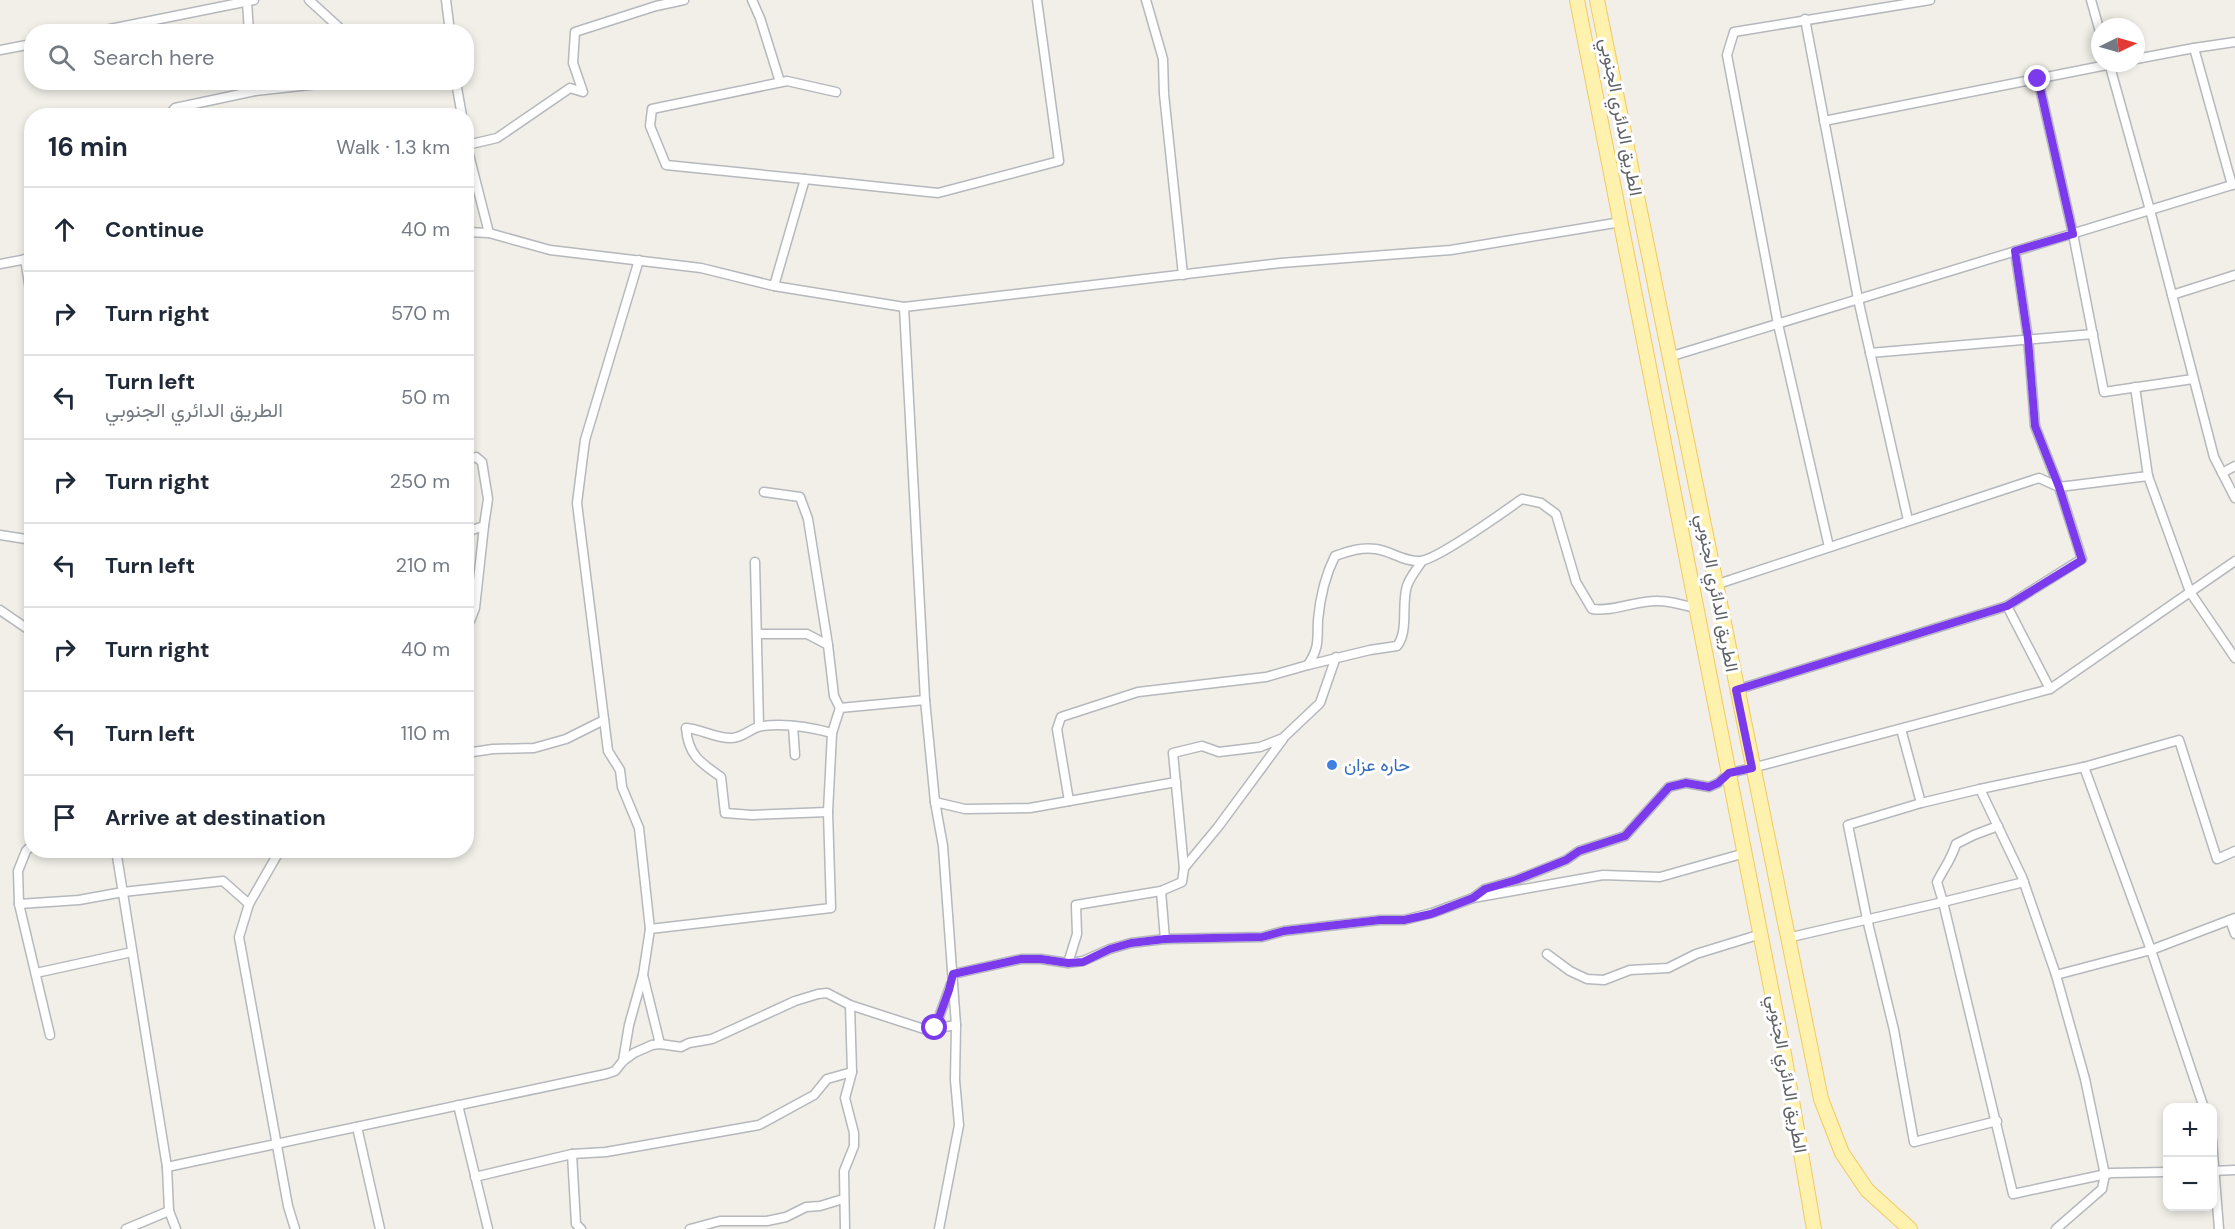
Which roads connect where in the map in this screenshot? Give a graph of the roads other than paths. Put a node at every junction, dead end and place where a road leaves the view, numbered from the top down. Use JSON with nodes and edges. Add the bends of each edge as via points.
{"nodes":[{"id":1,"x":309,"y":0,"type":"edge"},
{"id":2,"x":446,"y":0,"type":"edge"},
{"id":3,"x":684,"y":0,"type":"edge"},
{"id":4,"x":752,"y":0,"type":"edge"},
{"id":5,"x":1038,"y":0,"type":"edge"},
{"id":6,"x":1146,"y":0,"type":"edge"},
{"id":7,"x":1577,"y":0,"type":"edge"},
{"id":8,"x":1597,"y":0,"type":"edge"},
{"id":9,"x":1930,"y":0,"type":"edge"},
{"id":10,"x":2091,"y":0,"type":"edge"},
{"id":11,"x":251,"y":1,"type":"edge"},
{"id":12,"x":1893,"y":3,"type":"edge"},
{"id":13,"x":2096,"y":18,"type":"edge"},
{"id":14,"x":1805,"y":20,"type":"junction"},
{"id":15,"x":135,"y":24,"type":"edge"},
{"id":16,"x":250,"y":24,"type":"edge"},
{"id":17,"x":335,"y":24,"type":"edge"},
{"id":18,"x":449,"y":24,"type":"edge"},
{"id":19,"x":2235,"y":42,"type":"edge"},
{"id":20,"x":24,"y":46,"type":"edge"},
{"id":21,"x":2194,"y":48,"type":"junction"},
{"id":22,"x":0,"y":50,"type":"edge"},
{"id":23,"x":2145,"y":57,"type":"edge"},
{"id":24,"x":2091,"y":68,"type":"edge"},
{"id":25,"x":2113,"y":72,"type":"edge"},
{"id":26,"x":2038,"y":79,"type":"junction"},
{"id":27,"x":780,"y":82,"type":"junction"},
{"id":28,"x":243,"y":90,"type":"edge"},
{"id":29,"x":457,"y":90,"type":"edge"},
{"id":30,"x":836,"y":92,"type":"dead end"},
{"id":31,"x":175,"y":108,"type":"edge"},
{"id":32,"x":461,"y":108,"type":"edge"},
{"id":33,"x":1824,"y":121,"type":"junction"},
{"id":34,"x":474,"y":143,"type":"edge"},
{"id":35,"x":474,"y":172,"type":"edge"},
{"id":36,"x":805,"y":179,"type":"junction"},
{"id":37,"x":2234,"y":185,"type":"edge"},
{"id":38,"x":2150,"y":210,"type":"junction"},
{"id":39,"x":1621,"y":222,"type":"junction"},
{"id":40,"x":474,"y":232,"type":"edge"},
{"id":41,"x":489,"y":233,"type":"junction"},
{"id":42,"x":2073,"y":234,"type":"junction"},
{"id":43,"x":2015,"y":251,"type":"junction"},
{"id":44,"x":24,"y":259,"type":"edge"},
{"id":45,"x":639,"y":260,"type":"junction"},
{"id":46,"x":0,"y":264,"type":"edge"},
{"id":47,"x":2235,"y":274,"type":"edge"},
{"id":48,"x":1183,"y":275,"type":"junction"},
{"id":49,"x":774,"y":286,"type":"junction"},
{"id":50,"x":2172,"y":295,"type":"junction"},
{"id":51,"x":1858,"y":300,"type":"junction"},
{"id":52,"x":904,"y":308,"type":"junction"},
{"id":53,"x":1778,"y":324,"type":"junction"},
{"id":54,"x":2092,"y":334,"type":"junction"},
{"id":55,"x":2028,"y":339,"type":"junction"},
{"id":56,"x":1870,"y":353,"type":"junction"},
{"id":57,"x":1669,"y":357,"type":"junction"},
{"id":58,"x":2193,"y":379,"type":"junction"},
{"id":59,"x":2135,"y":387,"type":"junction"},
{"id":60,"x":474,"y":458,"type":"edge"},
{"id":61,"x":2235,"y":466,"type":"edge"},
{"id":62,"x":2222,"y":473,"type":"junction"},
{"id":63,"x":2148,"y":476,"type":"junction"},
{"id":64,"x":2059,"y":487,"type":"junction"},
{"id":65,"x":764,"y":492,"type":"dead end"},
{"id":66,"x":2235,"y":498,"type":"edge"},
{"id":67,"x":1908,"y":520,"type":"junction"},
{"id":68,"x":484,"y":526,"type":"junction"},
{"id":69,"x":474,"y":529,"type":"edge"},
{"id":70,"x":0,"y":535,"type":"edge"},
{"id":71,"x":24,"y":539,"type":"edge"},
{"id":72,"x":1829,"y":547,"type":"junction"},
{"id":73,"x":1422,"y":561,"type":"junction"},
{"id":74,"x":2235,"y":561,"type":"edge"},
{"id":75,"x":755,"y":562,"type":"dead end"},
{"id":76,"x":1715,"y":585,"type":"junction"},
{"id":77,"x":2190,"y":592,"type":"junction"},
{"id":78,"x":2007,"y":606,"type":"junction"},
{"id":79,"x":1697,"y":608,"type":"junction"},
{"id":80,"x":0,"y":610,"type":"edge"},
{"id":81,"x":474,"y":611,"type":"edge"},
{"id":82,"x":24,"y":626,"type":"edge"},
{"id":83,"x":758,"y":634,"type":"junction"},
{"id":84,"x":828,"y":645,"type":"junction"},
{"id":85,"x":1336,"y":657,"type":"junction"},
{"id":86,"x":2235,"y":658,"type":"edge"},
{"id":87,"x":1308,"y":665,"type":"junction"},
{"id":88,"x":2050,"y":688,"type":"junction"},
{"id":89,"x":1736,"y":690,"type":"junction"},
{"id":90,"x":925,"y":700,"type":"junction"},
{"id":91,"x":840,"y":708,"type":"junction"},
{"id":92,"x":604,"y":720,"type":"junction"},
{"id":93,"x":759,"y":726,"type":"junction"},
{"id":94,"x":793,"y":726,"type":"junction"},
{"id":95,"x":1901,"y":729,"type":"junction"},
{"id":96,"x":832,"y":733,"type":"junction"},
{"id":97,"x":1283,"y":738,"type":"junction"},
{"id":98,"x":474,"y":752,"type":"edge"},
{"id":99,"x":795,"y":755,"type":"dead end"},
{"id":100,"x":2084,"y":767,"type":"junction"},
{"id":101,"x":1752,"y":768,"type":"junction"},
{"id":102,"x":1729,"y":773,"type":"junction"},
{"id":103,"x":1176,"y":782,"type":"junction"},
{"id":104,"x":1980,"y":789,"type":"junction"},
{"id":105,"x":1069,"y":801,"type":"junction"},
{"id":106,"x":935,"y":802,"type":"junction"},
{"id":107,"x":1921,"y":802,"type":"junction"},
{"id":108,"x":828,"y":812,"type":"junction"},
{"id":109,"x":1998,"y":826,"type":"junction"},
{"id":110,"x":2235,"y":851,"type":"edge"},
{"id":111,"x":1745,"y":853,"type":"junction"},
{"id":112,"x":24,"y":856,"type":"edge"},
{"id":113,"x":117,"y":858,"type":"edge"},
{"id":114,"x":275,"y":858,"type":"edge"},
{"id":115,"x":1184,"y":868,"type":"junction"},
{"id":116,"x":2024,"y":882,"type":"junction"},
{"id":117,"x":1161,"y":891,"type":"junction"},
{"id":118,"x":123,"y":892,"type":"junction"},
{"id":119,"x":1473,"y":898,"type":"junction"},
{"id":120,"x":1943,"y":902,"type":"junction"},
{"id":121,"x":19,"y":904,"type":"junction"},
{"id":122,"x":249,"y":904,"type":"junction"},
{"id":123,"x":1867,"y":919,"type":"junction"},
{"id":124,"x":2233,"y":919,"type":"edge"},
{"id":125,"x":650,"y":929,"type":"junction"},
{"id":126,"x":1761,"y":934,"type":"junction"},
{"id":127,"x":2235,"y":934,"type":"edge"},
{"id":128,"x":1787,"y":938,"type":"junction"},
{"id":129,"x":1165,"y":939,"type":"junction"},
{"id":130,"x":2151,"y":950,"type":"junction"},
{"id":131,"x":132,"y":952,"type":"junction"},
{"id":132,"x":1547,"y":954,"type":"dead end"},
{"id":133,"x":1068,"y":963,"type":"junction"},
{"id":134,"x":36,"y":973,"type":"junction"},
{"id":135,"x":953,"y":974,"type":"junction"},
{"id":136,"x":643,"y":975,"type":"junction"},
{"id":137,"x":2056,"y":975,"type":"junction"},
{"id":138,"x":850,"y":1005,"type":"junction"},
{"id":139,"x":956,"y":1025,"type":"junction"},
{"id":140,"x":935,"y":1028,"type":"junction"},
{"id":141,"x":50,"y":1035,"type":"dead end"},
{"id":142,"x":660,"y":1044,"type":"junction"},
{"id":143,"x":623,"y":1061,"type":"junction"},
{"id":144,"x":852,"y":1072,"type":"junction"},
{"id":145,"x":2203,"y":1103,"type":"edge"},
{"id":146,"x":458,"y":1105,"type":"junction"},
{"id":147,"x":1997,"y":1121,"type":"junction"},
{"id":148,"x":357,"y":1127,"type":"junction"},
{"id":149,"x":276,"y":1144,"type":"junction"},
{"id":150,"x":572,"y":1154,"type":"junction"},
{"id":151,"x":167,"y":1167,"type":"junction"},
{"id":152,"x":2235,"y":1170,"type":"edge"},
{"id":153,"x":2217,"y":1171,"type":"edge"},
{"id":154,"x":2163,"y":1172,"type":"edge"},
{"id":155,"x":2105,"y":1175,"type":"junction"},
{"id":156,"x":475,"y":1177,"type":"junction"},
{"id":157,"x":843,"y":1199,"type":"junction"},
{"id":158,"x":2217,"y":1206,"type":"edge"},
{"id":159,"x":169,"y":1211,"type":"junction"},
{"id":160,"x":126,"y":1229,"type":"edge"},
{"id":161,"x":176,"y":1229,"type":"edge"},
{"id":162,"x":295,"y":1229,"type":"edge"},
{"id":163,"x":380,"y":1229,"type":"edge"},
{"id":164,"x":488,"y":1229,"type":"edge"},
{"id":165,"x":581,"y":1229,"type":"edge"},
{"id":166,"x":690,"y":1229,"type":"edge"},
{"id":167,"x":845,"y":1229,"type":"edge"},
{"id":168,"x":939,"y":1229,"type":"edge"},
{"id":169,"x":1814,"y":1229,"type":"edge"},
{"id":170,"x":1910,"y":1229,"type":"edge"},
{"id":171,"x":2056,"y":1229,"type":"edge"},
{"id":172,"x":2219,"y":1229,"type":"edge"}],
"edges":[{"from":1,"to":17,"type":"street"},
{"from":2,"to":18,"type":"street"},
{"from":3,"to":34,"type":"street","via":[[575,32],[573,63],[583,92],[570,88],[497,138]]},
{"from":4,"to":27,"type":"street"},
{"from":5,"to":36,"type":"street","via":[[1059,161],[938,193]]},
{"from":6,"to":48,"type":"street","via":[[1163,59]]},
{"from":7,"to":39,"type":"main road","name":"الطريق الدائري الجنوبي"},
{"from":8,"to":57,"type":"main road","name":"الطريق الدائري الجنوبي"},
{"from":9,"to":12,"type":"street"},
{"from":10,"to":13,"type":"street"},
{"from":11,"to":15,"type":"street"},
{"from":11,"to":16,"type":"street"},
{"from":12,"to":14,"type":"street"},
{"from":14,"to":33,"type":"street"},
{"from":14,"to":53,"type":"street","via":[[1734,32],[1727,55]]},
{"from":19,"to":21,"type":"street"},
{"from":20,"to":22,"type":"street"},
{"from":21,"to":23,"type":"street"},
{"from":21,"to":37,"type":"street"},
{"from":24,"to":26,"type":"street"},
{"from":25,"to":38,"type":"street"},
{"from":26,"to":33,"type":"street"},
{"from":26,"to":42,"type":"street"},
{"from":27,"to":30,"type":"street"},
{"from":27,"to":36,"type":"street","via":[[652,109],[650,126],[666,165]]},
{"from":28,"to":31,"type":"street"},
{"from":29,"to":32,"type":"street"},
{"from":33,"to":51,"type":"street"},
{"from":35,"to":41,"type":"street"},
{"from":36,"to":49,"type":"street"},
{"from":37,"to":38,"type":"street"},
{"from":38,"to":42,"type":"street"},
{"from":38,"to":50,"type":"street"},
{"from":39,"to":48,"type":"street","via":[[1451,250]]},
{"from":39,"to":79,"type":"main road","name":"الطريق الدائري الجنوبي"},
{"from":40,"to":41,"type":"street"},
{"from":41,"to":45,"type":"street","via":[[550,249]]},
{"from":42,"to":43,"type":"street"},
{"from":42,"to":54,"type":"street"},
{"from":43,"to":51,"type":"street"},
{"from":43,"to":55,"type":"street"},
{"from":44,"to":46,"type":"street"},
{"from":45,"to":49,"type":"street","via":[[701,268]]},
{"from":45,"to":92,"type":"street","via":[[585,440],[577,503]]},
{"from":47,"to":50,"type":"street"},
{"from":48,"to":52,"type":"street"},
{"from":49,"to":52,"type":"street"},
{"from":50,"to":58,"type":"street"},
{"from":51,"to":53,"type":"street"},
{"from":51,"to":56,"type":"street"},
{"from":52,"to":90,"type":"street"},
{"from":53,"to":57,"type":"street"},
{"from":53,"to":72,"type":"street"},
{"from":54,"to":55,"type":"street"},
{"from":54,"to":59,"type":"street","via":[[2104,392]]},
{"from":55,"to":56,"type":"street"},
{"from":55,"to":64,"type":"street","via":[[2035,426]]},
{"from":56,"to":67,"type":"street"},
{"from":57,"to":76,"type":"main road","name":"الطريق الدائري الجنوبي"},
{"from":58,"to":59,"type":"street"},
{"from":58,"to":62,"type":"street"},
{"from":59,"to":63,"type":"street"},
{"from":60,"to":68,"type":"street","via":[[482,462],[488,499]]},
{"from":61,"to":62,"type":"street"},
{"from":62,"to":66,"type":"street"},
{"from":63,"to":64,"type":"street"},
{"from":63,"to":77,"type":"street"},
{"from":64,"to":67,"type":"street","via":[[2039,478]]},
{"from":64,"to":78,"type":"street","via":[[2082,560]]},
{"from":65,"to":84,"type":"street","via":[[800,497],[808,519]]},
{"from":67,"to":72,"type":"street"},
{"from":68,"to":69,"type":"street"},
{"from":68,"to":81,"type":"street"},
{"from":70,"to":71,"type":"street"},
{"from":72,"to":76,"type":"street"},
{"from":73,"to":79,"type":"street","via":[[1522,499],[1541,503],[1556,514],[1576,582],[1592,609],[1606,611],[1660,601]]},
{"from":73,"to":85,"type":"street","via":[[1407,585],[1403,639],[1397,646]]},
{"from":73,"to":87,"type":"street","via":[[1402,559],[1377,549],[1354,549],[1335,556],[1327,572],[1318,618],[1317,648]]},
{"from":74,"to":77,"type":"street"},
{"from":75,"to":83,"type":"street"},
{"from":76,"to":89,"type":"main road","name":"الطريق الدائري الجنوبي"},
{"from":77,"to":86,"type":"street"},
{"from":77,"to":88,"type":"street"},
{"from":78,"to":88,"type":"street"},
{"from":78,"to":89,"type":"street"},
{"from":79,"to":102,"type":"main road","name":"الطريق الدائري الجنوبي"},
{"from":80,"to":82,"type":"street"},
{"from":83,"to":84,"type":"street","via":[[807,634]]},
{"from":83,"to":93,"type":"street"},
{"from":84,"to":91,"type":"street","via":[[834,696]]},
{"from":85,"to":87,"type":"street"},
{"from":85,"to":97,"type":"street","via":[[1320,703]]},
{"from":87,"to":105,"type":"street","via":[[1266,677],[1138,692],[1061,717],[1057,729]]},
{"from":88,"to":95,"type":"street"},
{"from":89,"to":101,"type":"main road","name":"الطريق الدائري الجنوبي"},
{"from":90,"to":91,"type":"street"},
{"from":90,"to":106,"type":"street"},
{"from":91,"to":96,"type":"street"},
{"from":92,"to":98,"type":"street","via":[[566,739],[534,748]]},
{"from":92,"to":125,"type":"street","via":[[608,751],[620,770],[622,787],[639,828]]},
{"from":93,"to":94,"type":"street"},
{"from":93,"to":108,"type":"street","via":[[732,738],[686,728],[687,745],[698,760],[721,777],[725,813]]},
{"from":94,"to":96,"type":"street"},
{"from":94,"to":99,"type":"street"},
{"from":95,"to":101,"type":"street"},
{"from":95,"to":107,"type":"street"},
{"from":96,"to":108,"type":"street"},
{"from":97,"to":103,"type":"street","via":[[1260,747],[1219,752],[1202,746],[1173,753]]},
{"from":97,"to":115,"type":"street"},
{"from":100,"to":104,"type":"street"},
{"from":100,"to":110,"type":"street","via":[[2179,740],[2217,859]]},
{"from":100,"to":130,"type":"street"},
{"from":101,"to":102,"type":"street"},
{"from":101,"to":128,"type":"main road","name":"الطريق الدائري الجنوبي"},
{"from":102,"to":111,"type":"main road","name":"الطريق الدائري الجنوبي"},
{"from":102,"to":119,"type":"street","via":[[1709,787],[1686,783],[1669,787],[1625,836],[1485,889]]},
{"from":103,"to":105,"type":"street"},
{"from":103,"to":115,"type":"street"},
{"from":104,"to":107,"type":"street"},
{"from":104,"to":109,"type":"street"},
{"from":105,"to":106,"type":"street","via":[[995,810]]},
{"from":106,"to":135,"type":"street","via":[[943,846]]},
{"from":107,"to":123,"type":"street","via":[[1848,825]]},
{"from":108,"to":125,"type":"street","via":[[831,908]]},
{"from":109,"to":116,"type":"street"},
{"from":109,"to":120,"type":"street","via":[[1956,844],[1950,863],[1937,882]]},
{"from":111,"to":119,"type":"street","via":[[1660,877],[1604,875]]},
{"from":111,"to":126,"type":"main road","name":"الطريق الدائري الجنوبي"},
{"from":112,"to":121,"type":"street","via":[[18,871]]},
{"from":113,"to":118,"type":"street"},
{"from":114,"to":122,"type":"street"},
{"from":115,"to":117,"type":"street","via":[[1182,882]]},
{"from":116,"to":120,"type":"street"},
{"from":116,"to":137,"type":"street"},
{"from":117,"to":129,"type":"street"},
{"from":117,"to":133,"type":"street","via":[[1076,905],[1077,934]]},
{"from":118,"to":121,"type":"street"},
{"from":118,"to":122,"type":"street","via":[[223,881]]},
{"from":118,"to":131,"type":"street"},
{"from":119,"to":129,"type":"street","via":[[1404,920],[1284,931],[1262,937]]},
{"from":120,"to":123,"type":"street"},
{"from":120,"to":147,"type":"street"},
{"from":121,"to":134,"type":"street"},
{"from":122,"to":149,"type":"street","via":[[239,937]]},
{"from":123,"to":128,"type":"street"},
{"from":123,"to":147,"type":"street","via":[[1894,1030],[1914,1142]]},
{"from":124,"to":127,"type":"street"},
{"from":124,"to":130,"type":"street"},
{"from":125,"to":136,"type":"street"},
{"from":126,"to":132,"type":"street","via":[[1696,954],[1668,968],[1630,970],[1604,980],[1587,979]]},
{"from":126,"to":169,"type":"main road","name":"الطريق الدائري الجنوبي"},
{"from":128,"to":170,"type":"main road","name":"الطريق الدائري الجنوبي","via":[[1821,1099],[1842,1153],[1867,1190]]},
{"from":129,"to":133,"type":"street","via":[[1131,943],[1083,962]]},
{"from":130,"to":137,"type":"street"},
{"from":130,"to":145,"type":"street"},
{"from":131,"to":134,"type":"street"},
{"from":131,"to":151,"type":"street"},
{"from":133,"to":135,"type":"street","via":[[1021,959]]},
{"from":134,"to":141,"type":"street"},
{"from":135,"to":139,"type":"street"},
{"from":135,"to":140,"type":"street"},
{"from":136,"to":142,"type":"street"},
{"from":136,"to":143,"type":"street"},
{"from":137,"to":155,"type":"street","via":[[2085,1079]]},
{"from":138,"to":140,"type":"street","via":[[927,1030]]},
{"from":138,"to":142,"type":"street","via":[[827,993],[818,994],[712,1039],[681,1047]]},
{"from":138,"to":144,"type":"street"},
{"from":139,"to":140,"type":"street"},
{"from":139,"to":168,"type":"street","via":[[959,1125]]},
{"from":142,"to":143,"type":"street"},
{"from":143,"to":146,"type":"street","via":[[615,1071],[606,1074]]},
{"from":144,"to":150,"type":"street","via":[[827,1079],[814,1095],[759,1125],[627,1149]]},
{"from":144,"to":157,"type":"street","via":[[845,1098],[854,1146],[844,1171]]},
{"from":146,"to":148,"type":"street"},
{"from":146,"to":156,"type":"street"},
{"from":147,"to":155,"type":"street","via":[[2013,1194]]},
{"from":148,"to":149,"type":"street"},
{"from":148,"to":163,"type":"street"},
{"from":149,"to":151,"type":"street"},
{"from":149,"to":162,"type":"street"},
{"from":150,"to":156,"type":"street"},
{"from":150,"to":165,"type":"street","via":[[576,1224]]},
{"from":151,"to":159,"type":"street"},
{"from":152,"to":153,"type":"street"},
{"from":154,"to":155,"type":"street"},
{"from":155,"to":171,"type":"street","via":[[2102,1189]]},
{"from":156,"to":164,"type":"street"},
{"from":157,"to":166,"type":"street","via":[[767,1221],[720,1221]]},
{"from":157,"to":167,"type":"street"},
{"from":158,"to":172,"type":"street"},
{"from":159,"to":160,"type":"street"},
{"from":159,"to":161,"type":"street"}]}
